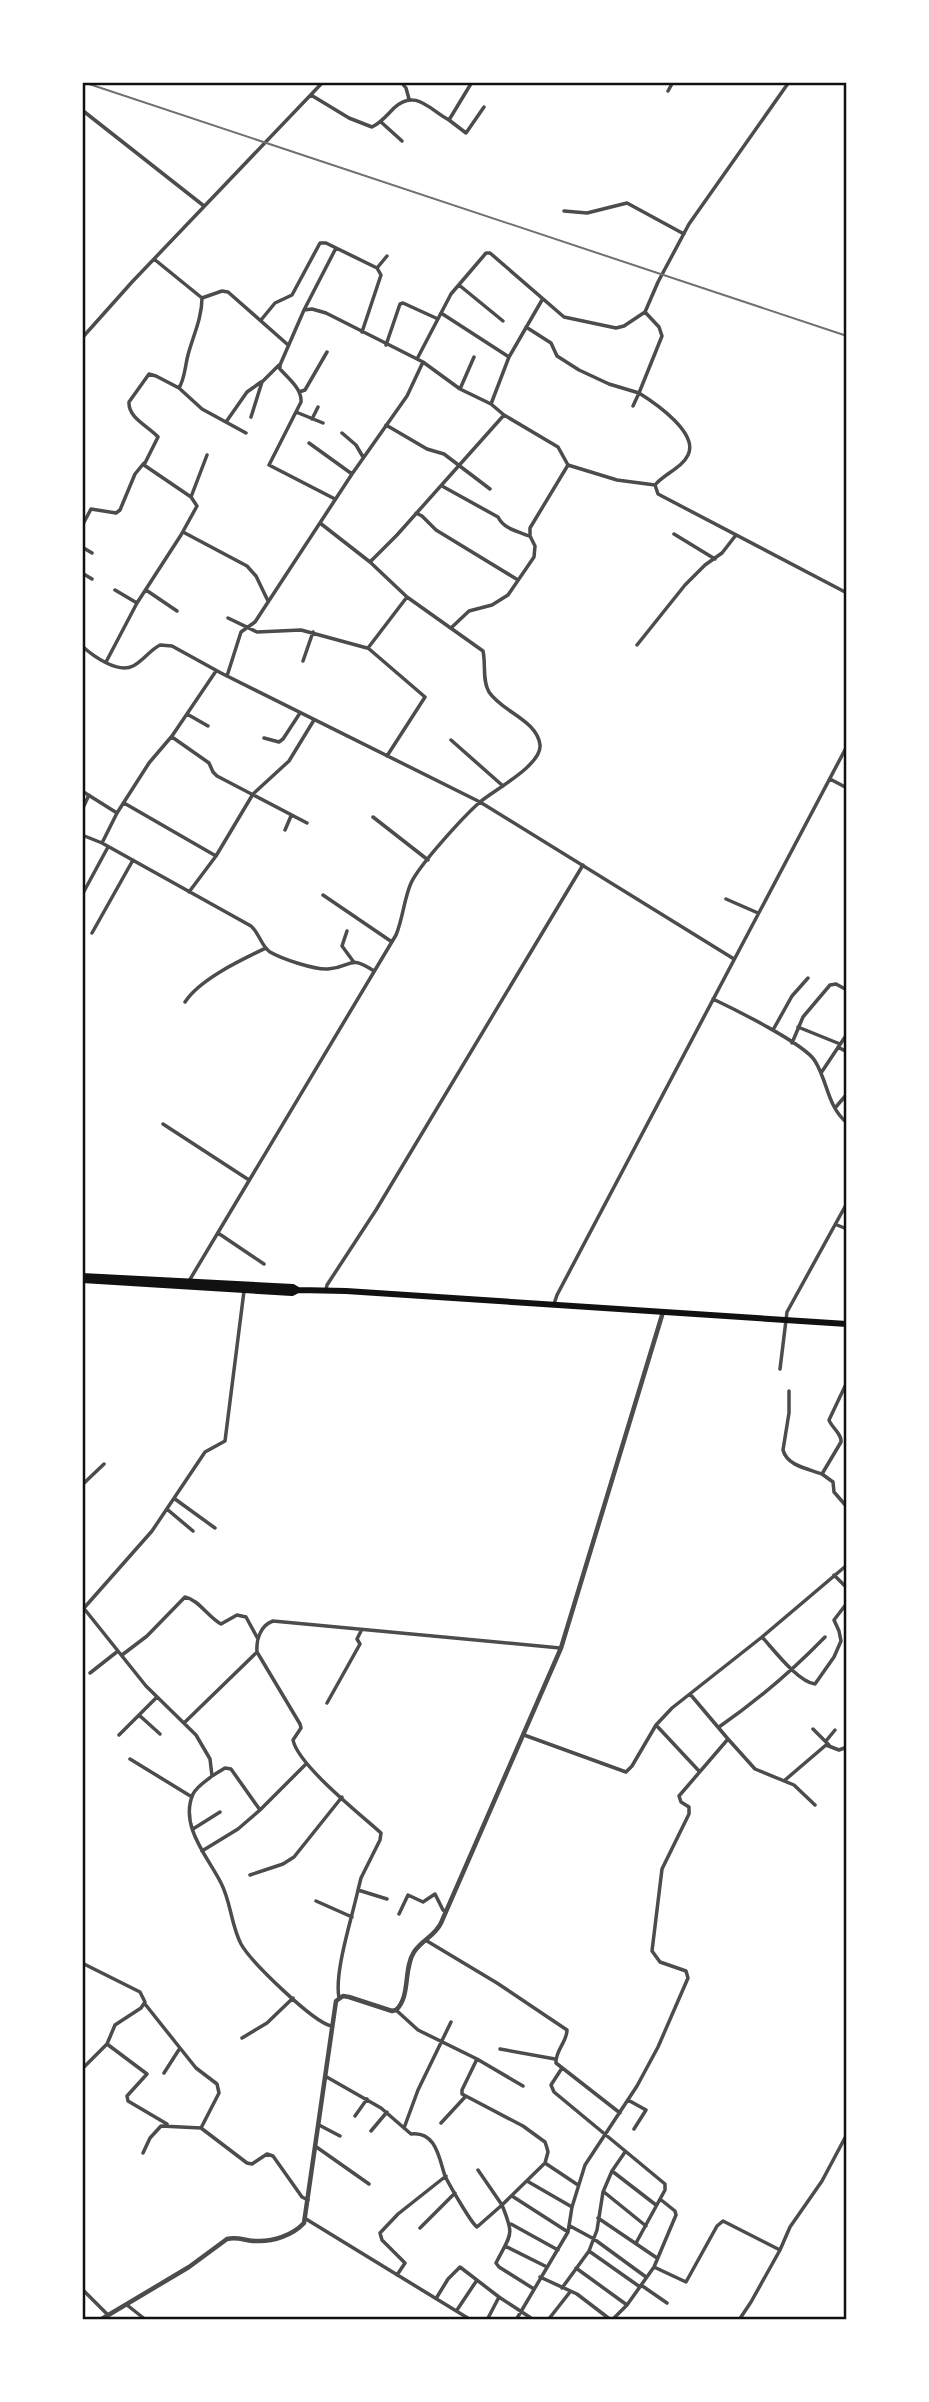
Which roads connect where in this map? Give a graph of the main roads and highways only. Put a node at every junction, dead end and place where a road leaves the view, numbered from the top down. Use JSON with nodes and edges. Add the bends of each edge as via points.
{"nodes":[{"id":1,"x":82,"y":1278,"type":"edge"},
{"id":2,"x":188,"y":1284,"type":"junction"},
{"id":3,"x":298,"y":1290,"type":"junction"},
{"id":4,"x":847,"y":1324,"type":"edge"}],
"edges":[{"from":1,"to":2,"type":"highway"},
{"from":2,"to":3,"type":"highway"},
{"from":2,"to":3,"type":"highway"},
{"from":3,"to":4,"type":"highway"}]}
